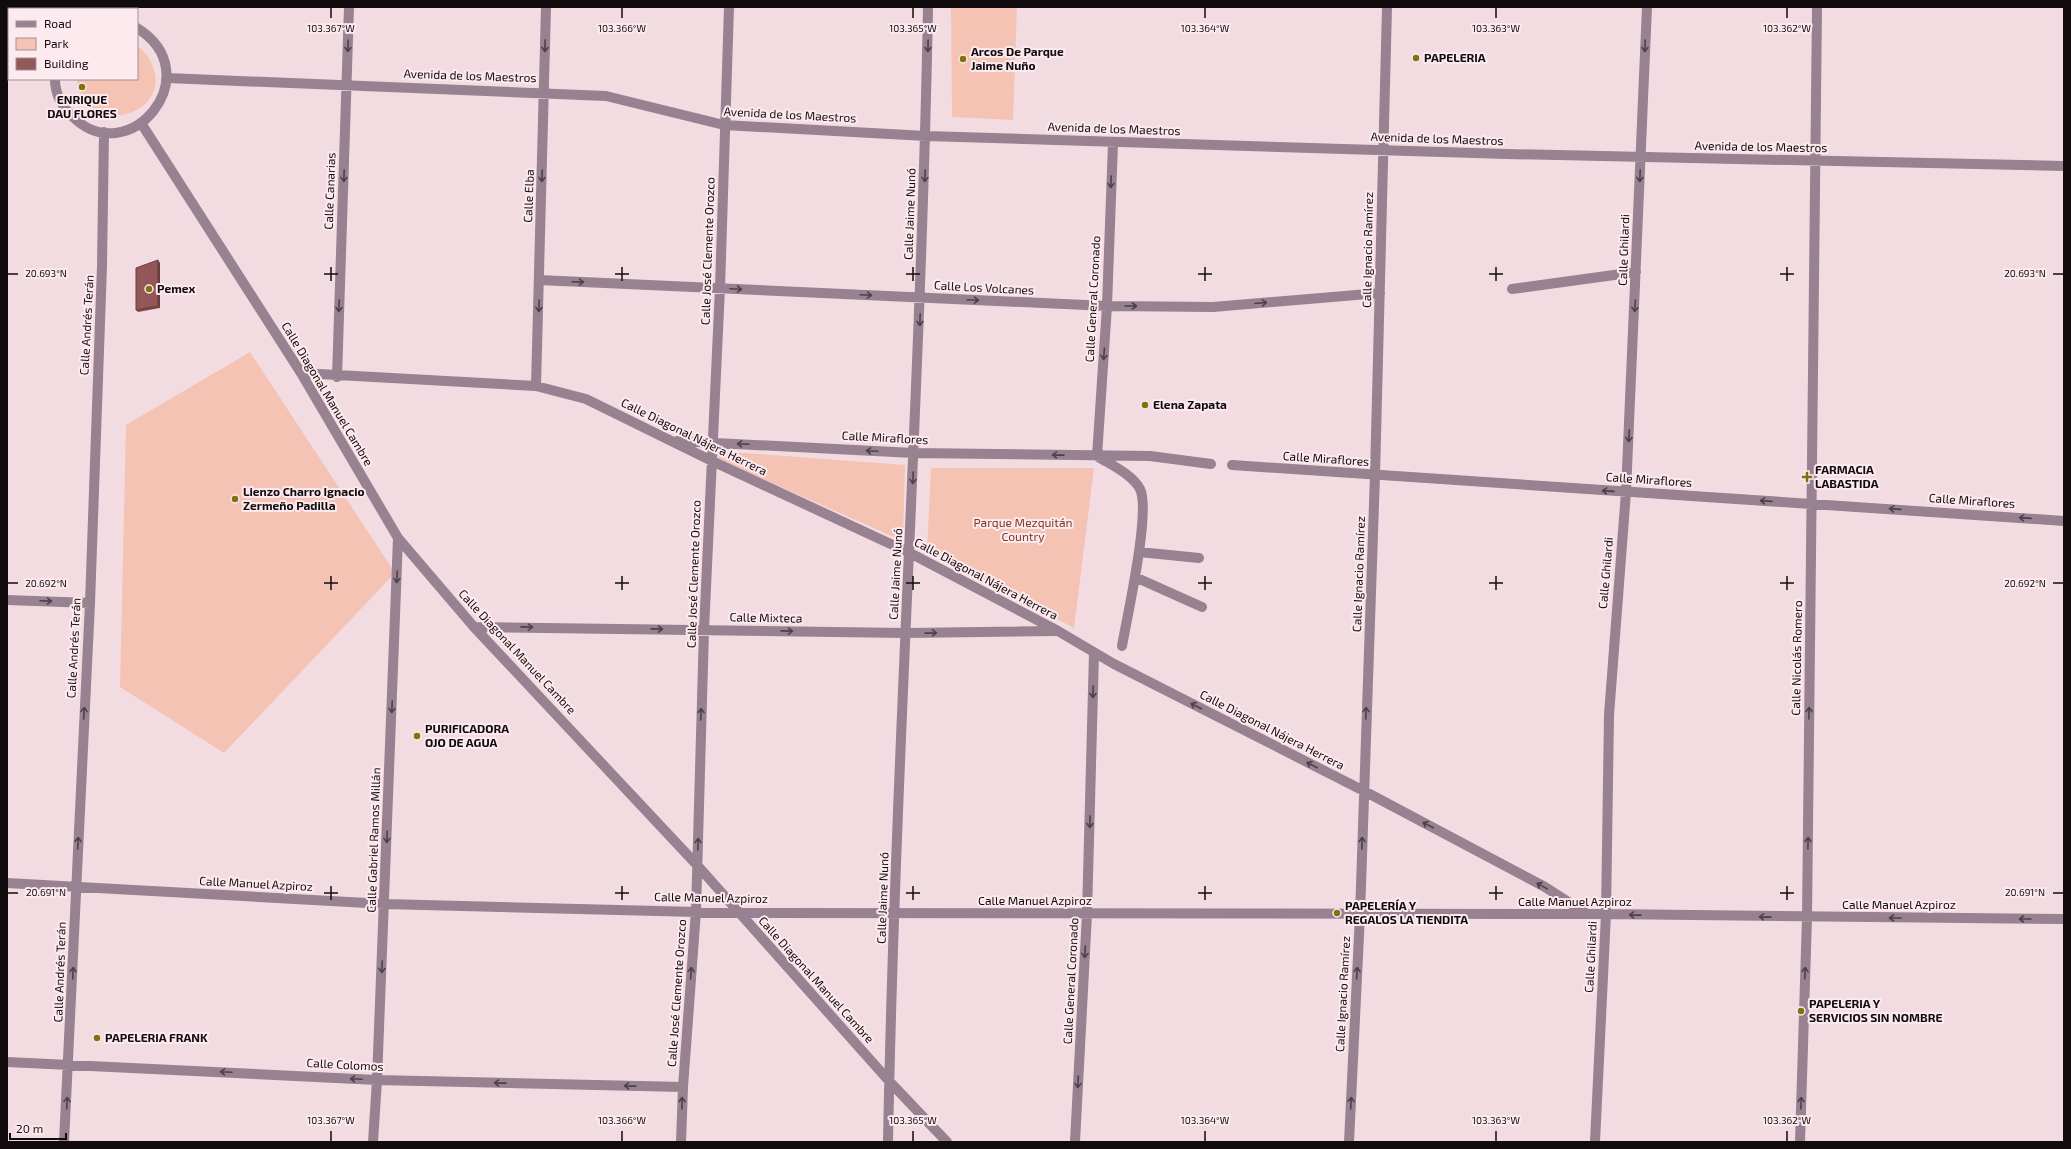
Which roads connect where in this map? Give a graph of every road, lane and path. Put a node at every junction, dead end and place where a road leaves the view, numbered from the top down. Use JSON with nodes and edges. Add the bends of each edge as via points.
{"nodes":[{"id":1,"x":349,"y":7,"type":"edge"},
{"id":2,"x":546,"y":7,"type":"edge"},
{"id":3,"x":729,"y":7,"type":"edge"},
{"id":4,"x":928,"y":7,"type":"edge"},
{"id":5,"x":1387,"y":7,"type":"edge"},
{"id":6,"x":1647,"y":7,"type":"edge"},
{"id":7,"x":1818,"y":7,"type":"edge"},
{"id":8,"x":138,"y":29,"type":"edge"},
{"id":9,"x":166,"y":78,"type":"junction"},
{"id":10,"x":55,"y":80,"type":"edge"},
{"id":11,"x":347,"y":84,"type":"junction"},
{"id":12,"x":544,"y":92,"type":"junction"},
{"id":13,"x":142,"y":123,"type":"junction"},
{"id":14,"x":724,"y":126,"type":"junction"},
{"id":15,"x":104,"y":132,"type":"junction"},
{"id":16,"x":926,"y":136,"type":"junction"},
{"id":17,"x":1113,"y":143,"type":"junction"},
{"id":18,"x":1383,"y":151,"type":"junction"},
{"id":19,"x":1640,"y":157,"type":"junction"},
{"id":20,"x":1815,"y":161,"type":"junction"},
{"id":21,"x":2064,"y":166,"type":"edge"},
{"id":22,"x":1636,"y":272,"type":"junction"},
{"id":23,"x":539,"y":280,"type":"junction"},
{"id":24,"x":720,"y":288,"type":"junction"},
{"id":25,"x":1512,"y":289,"type":"dead end"},
{"id":26,"x":1380,"y":293,"type":"junction"},
{"id":27,"x":920,"y":298,"type":"junction"},
{"id":28,"x":1107,"y":306,"type":"junction"},
{"id":29,"x":301,"y":374,"type":"junction"},
{"id":30,"x":337,"y":376,"type":"junction"},
{"id":31,"x":536,"y":386,"type":"junction"},
{"id":32,"x":672,"y":440,"type":"junction"},
{"id":33,"x":713,"y":443,"type":"junction"},
{"id":34,"x":914,"y":453,"type":"junction"},
{"id":35,"x":1097,"y":456,"type":"junction"},
{"id":36,"x":712,"y":461,"type":"junction"},
{"id":37,"x":1211,"y":464,"type":"dead end"},
{"id":38,"x":1232,"y":465,"type":"dead end"},
{"id":39,"x":1376,"y":475,"type":"junction"},
{"id":40,"x":1626,"y":492,"type":"junction"},
{"id":41,"x":1812,"y":504,"type":"junction"},
{"id":42,"x":2064,"y":520,"type":"edge"},
{"id":43,"x":398,"y":538,"type":"junction"},
{"id":44,"x":1139,"y":552,"type":"junction"},
{"id":45,"x":910,"y":553,"type":"junction"},
{"id":46,"x":1199,"y":558,"type":"dead end"},
{"id":47,"x":1135,"y":578,"type":"junction"},
{"id":48,"x":7,"y":600,"type":"edge"},
{"id":49,"x":90,"y":603,"type":"junction"},
{"id":50,"x":1202,"y":607,"type":"dead end"},
{"id":51,"x":474,"y":627,"type":"junction"},
{"id":52,"x":704,"y":630,"type":"junction"},
{"id":53,"x":1058,"y":631,"type":"junction"},
{"id":54,"x":906,"y":633,"type":"junction"},
{"id":55,"x":1122,"y":646,"type":"dead end"},
{"id":56,"x":1094,"y":653,"type":"junction"},
{"id":57,"x":1364,"y":791,"type":"junction"},
{"id":58,"x":697,"y":865,"type":"junction"},
{"id":59,"x":7,"y":882,"type":"edge"},
{"id":60,"x":76,"y":887,"type":"junction"},
{"id":61,"x":385,"y":904,"type":"junction"},
{"id":62,"x":696,"y":911,"type":"junction"},
{"id":63,"x":738,"y":913,"type":"junction"},
{"id":64,"x":895,"y":913,"type":"junction"},
{"id":65,"x":1087,"y":914,"type":"junction"},
{"id":66,"x":1587,"y":914,"type":"junction"},
{"id":67,"x":1606,"y":914,"type":"junction"},
{"id":68,"x":1360,"y":915,"type":"junction"},
{"id":69,"x":1807,"y":918,"type":"junction"},
{"id":70,"x":2064,"y":919,"type":"edge"},
{"id":71,"x":7,"y":1062,"type":"edge"},
{"id":72,"x":69,"y":1064,"type":"junction"},
{"id":73,"x":377,"y":1080,"type":"junction"},
{"id":74,"x":889,"y":1081,"type":"junction"},
{"id":75,"x":683,"y":1087,"type":"junction"},
{"id":76,"x":64,"y":1142,"type":"edge"},
{"id":77,"x":373,"y":1142,"type":"edge"},
{"id":78,"x":681,"y":1142,"type":"edge"},
{"id":79,"x":888,"y":1142,"type":"edge"},
{"id":80,"x":947,"y":1142,"type":"edge"},
{"id":81,"x":1075,"y":1142,"type":"edge"},
{"id":82,"x":1349,"y":1142,"type":"edge"},
{"id":83,"x":1595,"y":1142,"type":"edge"},
{"id":84,"x":1800,"y":1142,"type":"edge"}],
"edges":[{"from":1,"to":11,"type":"street","name":"Calle Canarias","one_way":true},
{"from":2,"to":12,"type":"street","name":"Calle Elba","one_way":true},
{"from":3,"to":14,"type":"street","name":"Calle José Clemente Orozco"},
{"from":4,"to":16,"type":"street","name":"Calle Jaime Nunó","one_way":true},
{"from":5,"to":18,"type":"street","name":"Calle Ignacio Ramírez"},
{"from":6,"to":19,"type":"street","name":"Calle Ghilardi","one_way":true},
{"from":7,"to":20,"type":"street","name":"Calle Nicolás Romero"},
{"from":8,"to":9,"type":"street","via":[[156,43],[162,54]]},
{"from":9,"to":11,"type":"street","name":"Avenida de los Maestros"},
{"from":9,"to":13,"type":"street","via":[[160,104]]},
{"from":10,"to":15,"type":"street","via":[[59,98],[67,111],[77,121]]},
{"from":11,"to":12,"type":"street","name":"Avenida de los Maestros"},
{"from":11,"to":30,"type":"street","name":"Calle Canarias","one_way":true},
{"from":12,"to":14,"type":"street","name":"Avenida de los Maestros","via":[[606,96]]},
{"from":12,"to":23,"type":"street","name":"Calle Elba","one_way":true},
{"from":13,"to":15,"type":"street","via":[[130,129]]},
{"from":13,"to":29,"type":"street","name":"Calle Diagonal Manuel Cambre"},
{"from":14,"to":16,"type":"street","name":"Avenida de los Maestros"},
{"from":14,"to":24,"type":"street","name":"Calle José Clemente Orozco"},
{"from":15,"to":49,"type":"street","name":"Calle Andrés Terán"},
{"from":16,"to":17,"type":"street","name":"Avenida de los Maestros"},
{"from":16,"to":27,"type":"street","name":"Calle Jaime Nunó","one_way":true},
{"from":17,"to":18,"type":"street","name":"Avenida de los Maestros"},
{"from":17,"to":28,"type":"street","name":"Calle General Coronado","one_way":true},
{"from":18,"to":19,"type":"street","name":"Avenida de los Maestros"},
{"from":18,"to":26,"type":"street","name":"Calle Ignacio Ramírez"},
{"from":19,"to":20,"type":"street","name":"Avenida de los Maestros"},
{"from":19,"to":22,"type":"street","name":"Calle Ghilardi","one_way":true},
{"from":20,"to":21,"type":"street","name":"Avenida de los Maestros"},
{"from":20,"to":41,"type":"street","name":"Calle Nicolás Romero"},
{"from":22,"to":25,"type":"street"},
{"from":22,"to":40,"type":"street","name":"Calle Ghilardi","one_way":true},
{"from":23,"to":24,"type":"street","name":"Calle Los Volcanes","one_way":true},
{"from":23,"to":31,"type":"street","name":"Calle Elba","one_way":true},
{"from":24,"to":27,"type":"street","name":"Calle Los Volcanes","one_way":true},
{"from":24,"to":33,"type":"street","name":"Calle José Clemente Orozco"},
{"from":28,"to":26,"type":"street","name":"Calle Los Volcanes","one_way":true,"via":[[1213,307]]},
{"from":26,"to":39,"type":"street","name":"Calle Ignacio Ramírez"},
{"from":27,"to":28,"type":"street","name":"Calle Los Volcanes","one_way":true},
{"from":27,"to":34,"type":"street","name":"Calle Jaime Nunó","one_way":true},
{"from":28,"to":35,"type":"street","name":"Calle General Coronado","one_way":true},
{"from":29,"to":30,"type":"street","name":"Calle Diagonal Nájera Herrera"},
{"from":29,"to":43,"type":"street","name":"Calle Diagonal Manuel Cambre"},
{"from":30,"to":31,"type":"street","name":"Calle Diagonal Nájera Herrera"},
{"from":31,"to":32,"type":"street","name":"Calle Diagonal Nájera Herrera","via":[[586,400]]},
{"from":32,"to":33,"type":"street","name":"Calle Miraflores"},
{"from":32,"to":36,"type":"street","name":"Calle Diagonal Nájera Herrera"},
{"from":34,"to":33,"type":"street","name":"Calle Miraflores","one_way":true},
{"from":33,"to":36,"type":"street","name":"Calle José Clemente Orozco"},
{"from":35,"to":34,"type":"street","name":"Calle Miraflores","one_way":true},
{"from":34,"to":45,"type":"street","name":"Calle Jaime Nunó","one_way":true},
{"from":35,"to":37,"type":"street","name":"Calle Miraflores","via":[[1150,456]]},
{"from":35,"to":44,"type":"street","via":[[1132,479],[1140,490],[1143,504]]},
{"from":36,"to":45,"type":"street","name":"Calle Diagonal Nájera Herrera"},
{"from":36,"to":52,"type":"street","name":"Calle José Clemente Orozco"},
{"from":38,"to":39,"type":"street","name":"Calle Miraflores"},
{"from":40,"to":39,"type":"street","name":"Calle Miraflores","one_way":true},
{"from":57,"to":39,"type":"street","name":"Calle Ignacio Ramírez","one_way":true},
{"from":41,"to":40,"type":"street","name":"Calle Miraflores","one_way":true},
{"from":40,"to":67,"type":"street","name":"Calle Ghilardi","via":[[1609,715]]},
{"from":42,"to":41,"type":"street","name":"Calle Miraflores","one_way":true},
{"from":69,"to":41,"type":"street","name":"Calle Nicolás Romero","one_way":true},
{"from":43,"to":51,"type":"street","name":"Calle Diagonal Manuel Cambre"},
{"from":43,"to":61,"type":"street","name":"Calle Gabriel Ramos Millán","one_way":true},
{"from":44,"to":46,"type":"street"},
{"from":44,"to":47,"type":"street"},
{"from":45,"to":53,"type":"street","name":"Calle Diagonal Nájera Herrera"},
{"from":45,"to":54,"type":"street","name":"Calle Jaime Nunó"},
{"from":47,"to":50,"type":"street"},
{"from":47,"to":55,"type":"street"},
{"from":48,"to":49,"type":"street","one_way":true},
{"from":60,"to":49,"type":"street","name":"Calle Andrés Terán","one_way":true},
{"from":51,"to":52,"type":"street","name":"Calle Mixteca","one_way":true},
{"from":51,"to":58,"type":"street","name":"Calle Diagonal Manuel Cambre"},
{"from":52,"to":54,"type":"street","name":"Calle Mixteca","one_way":true},
{"from":58,"to":52,"type":"street","name":"Calle José Clemente Orozco","one_way":true},
{"from":54,"to":53,"type":"street","name":"Calle Mixteca","one_way":true},
{"from":53,"to":56,"type":"street","name":"Calle Diagonal Nájera Herrera"},
{"from":54,"to":64,"type":"street","name":"Calle Jaime Nunó"},
{"from":57,"to":56,"type":"street","name":"Calle Diagonal Nájera Herrera","one_way":true},
{"from":56,"to":65,"type":"street","name":"Calle General Coronado","one_way":true},
{"from":66,"to":57,"type":"street","name":"Calle Diagonal Nájera Herrera","one_way":true,"via":[[1545,887]]},
{"from":68,"to":57,"type":"street","name":"Calle Ignacio Ramírez","one_way":true},
{"from":58,"to":62,"type":"street","name":"Calle José Clemente Orozco"},
{"from":58,"to":63,"type":"street","name":"Calle Diagonal Manuel Cambre"},
{"from":59,"to":60,"type":"street","name":"Calle Manuel Azpiroz"},
{"from":60,"to":61,"type":"street","name":"Calle Manuel Azpiroz"},
{"from":72,"to":60,"type":"street","name":"Calle Andrés Terán","one_way":true},
{"from":61,"to":62,"type":"street","name":"Calle Manuel Azpiroz"},
{"from":61,"to":73,"type":"street","name":"Calle Gabriel Ramos Millán","one_way":true},
{"from":62,"to":63,"type":"street","name":"Calle Manuel Azpiroz"},
{"from":75,"to":62,"type":"street","name":"Calle José Clemente Orozco","one_way":true},
{"from":63,"to":64,"type":"street","name":"Calle Manuel Azpiroz"},
{"from":63,"to":74,"type":"street","name":"Calle Diagonal Manuel Cambre"},
{"from":64,"to":65,"type":"street","name":"Calle Manuel Azpiroz"},
{"from":64,"to":74,"type":"street","name":"Calle Jaime Nunó"},
{"from":65,"to":68,"type":"street","name":"Calle Manuel Azpiroz"},
{"from":65,"to":81,"type":"street","name":"Calle General Coronado","one_way":true},
{"from":66,"to":67,"type":"street","name":"Calle Manuel Azpiroz"},
{"from":66,"to":68,"type":"street","name":"Calle Manuel Azpiroz"},
{"from":69,"to":67,"type":"street","name":"Calle Manuel Azpiroz","one_way":true},
{"from":67,"to":83,"type":"street","name":"Calle Ghilardi"},
{"from":82,"to":68,"type":"street","name":"Calle Ignacio Ramírez","one_way":true},
{"from":70,"to":69,"type":"street","name":"Calle Manuel Azpiroz","one_way":true},
{"from":84,"to":69,"type":"street","name":"Calle Nicolás Romero","one_way":true},
{"from":71,"to":72,"type":"street","name":"Calle Colomos"},
{"from":73,"to":72,"type":"street","name":"Calle Colomos","one_way":true},
{"from":76,"to":72,"type":"street","name":"Calle Andrés Terán","one_way":true},
{"from":75,"to":73,"type":"street","name":"Calle Colomos","one_way":true},
{"from":73,"to":77,"type":"street","name":"Calle Gabriel Ramos Millán"},
{"from":74,"to":79,"type":"street","name":"Calle Jaime Nunó"},
{"from":74,"to":80,"type":"street","name":"Calle Diagonal Manuel Cambre"},
{"from":78,"to":75,"type":"street","name":"Calle José Clemente Orozco","one_way":true}]}
